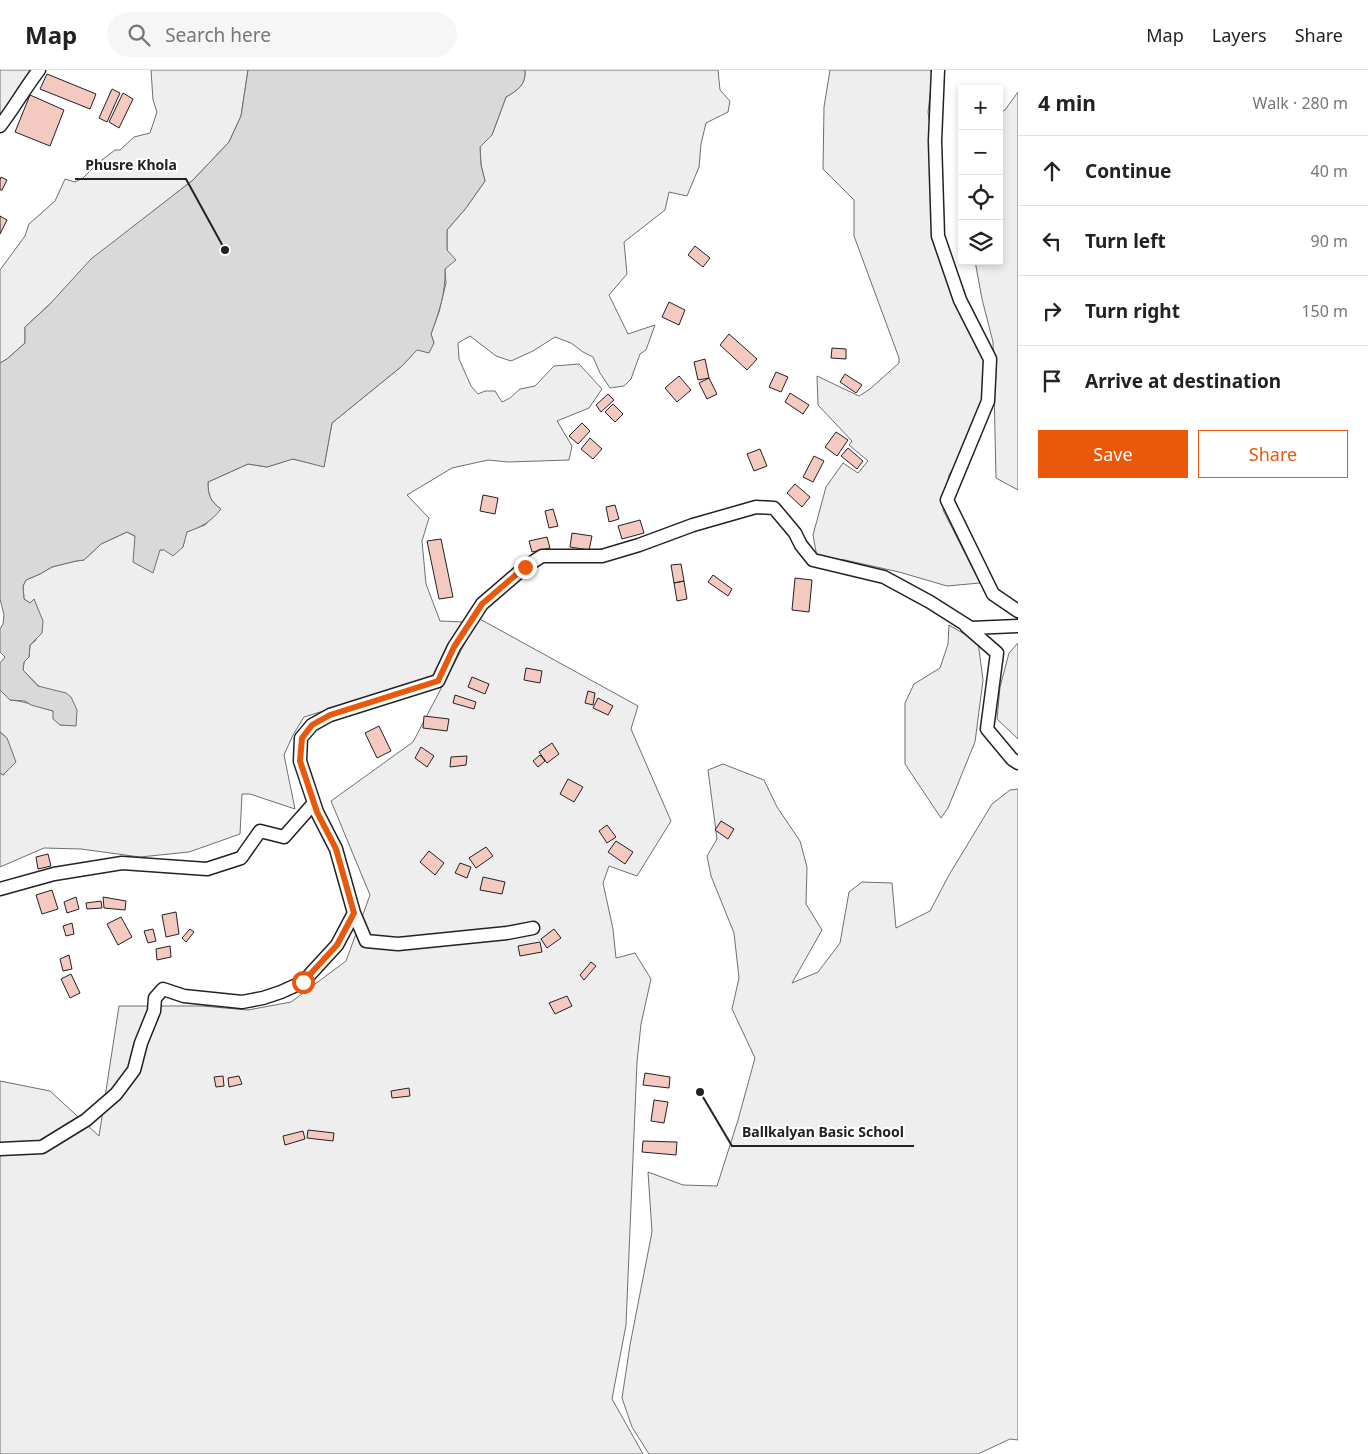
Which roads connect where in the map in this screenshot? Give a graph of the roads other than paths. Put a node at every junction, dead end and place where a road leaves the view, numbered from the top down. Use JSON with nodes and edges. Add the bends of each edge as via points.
{"nodes":[{"id":1,"x":39,"y":70,"type":"edge"},
{"id":2,"x":938,"y":70,"type":"edge"},
{"id":3,"x":0,"y":126,"type":"edge"},
{"id":4,"x":1018,"y":611,"type":"edge"},
{"id":5,"x":959,"y":620,"type":"junction"},
{"id":6,"x":1018,"y":626,"type":"edge"},
{"id":7,"x":1018,"y":764,"type":"edge"},
{"id":8,"x":314,"y":803,"type":"junction"},
{"id":9,"x":0,"y":889,"type":"edge"},
{"id":10,"x":354,"y":913,"type":"junction"},
{"id":11,"x":533,"y":928,"type":"dead end"},
{"id":12,"x":0,"y":1150,"type":"edge"}],
"edges":[{"from":1,"to":3,"type":"street"},
{"from":2,"to":4,"type":"street","via":[[935,141],[938,236],[960,300],[990,360],[988,401],[947,500],[993,594]]},
{"from":5,"to":6,"type":"street","via":[[971,628]]},
{"from":5,"to":7,"type":"street","via":[[997,653],[987,729]]},
{"from":5,"to":8,"type":"street","via":[[884,577],[813,560],[774,508],[756,506],[602,556],[542,556],[482,604],[454,647],[438,681],[330,715],[312,725],[302,738],[300,761]]},
{"from":8,"to":9,"type":"street","via":[[284,837],[260,831],[240,858],[208,869],[122,863],[54,874]]},
{"from":8,"to":10,"type":"street","via":[[336,849]]},
{"from":10,"to":11,"type":"street","via":[[366,941],[398,944]]},
{"from":10,"to":12,"type":"street","via":[[337,945],[303,982],[281,992],[242,1002],[184,996],[163,989],[155,998],[154,1011],[134,1070],[116,1094],[86,1120],[42,1147]]}]}
